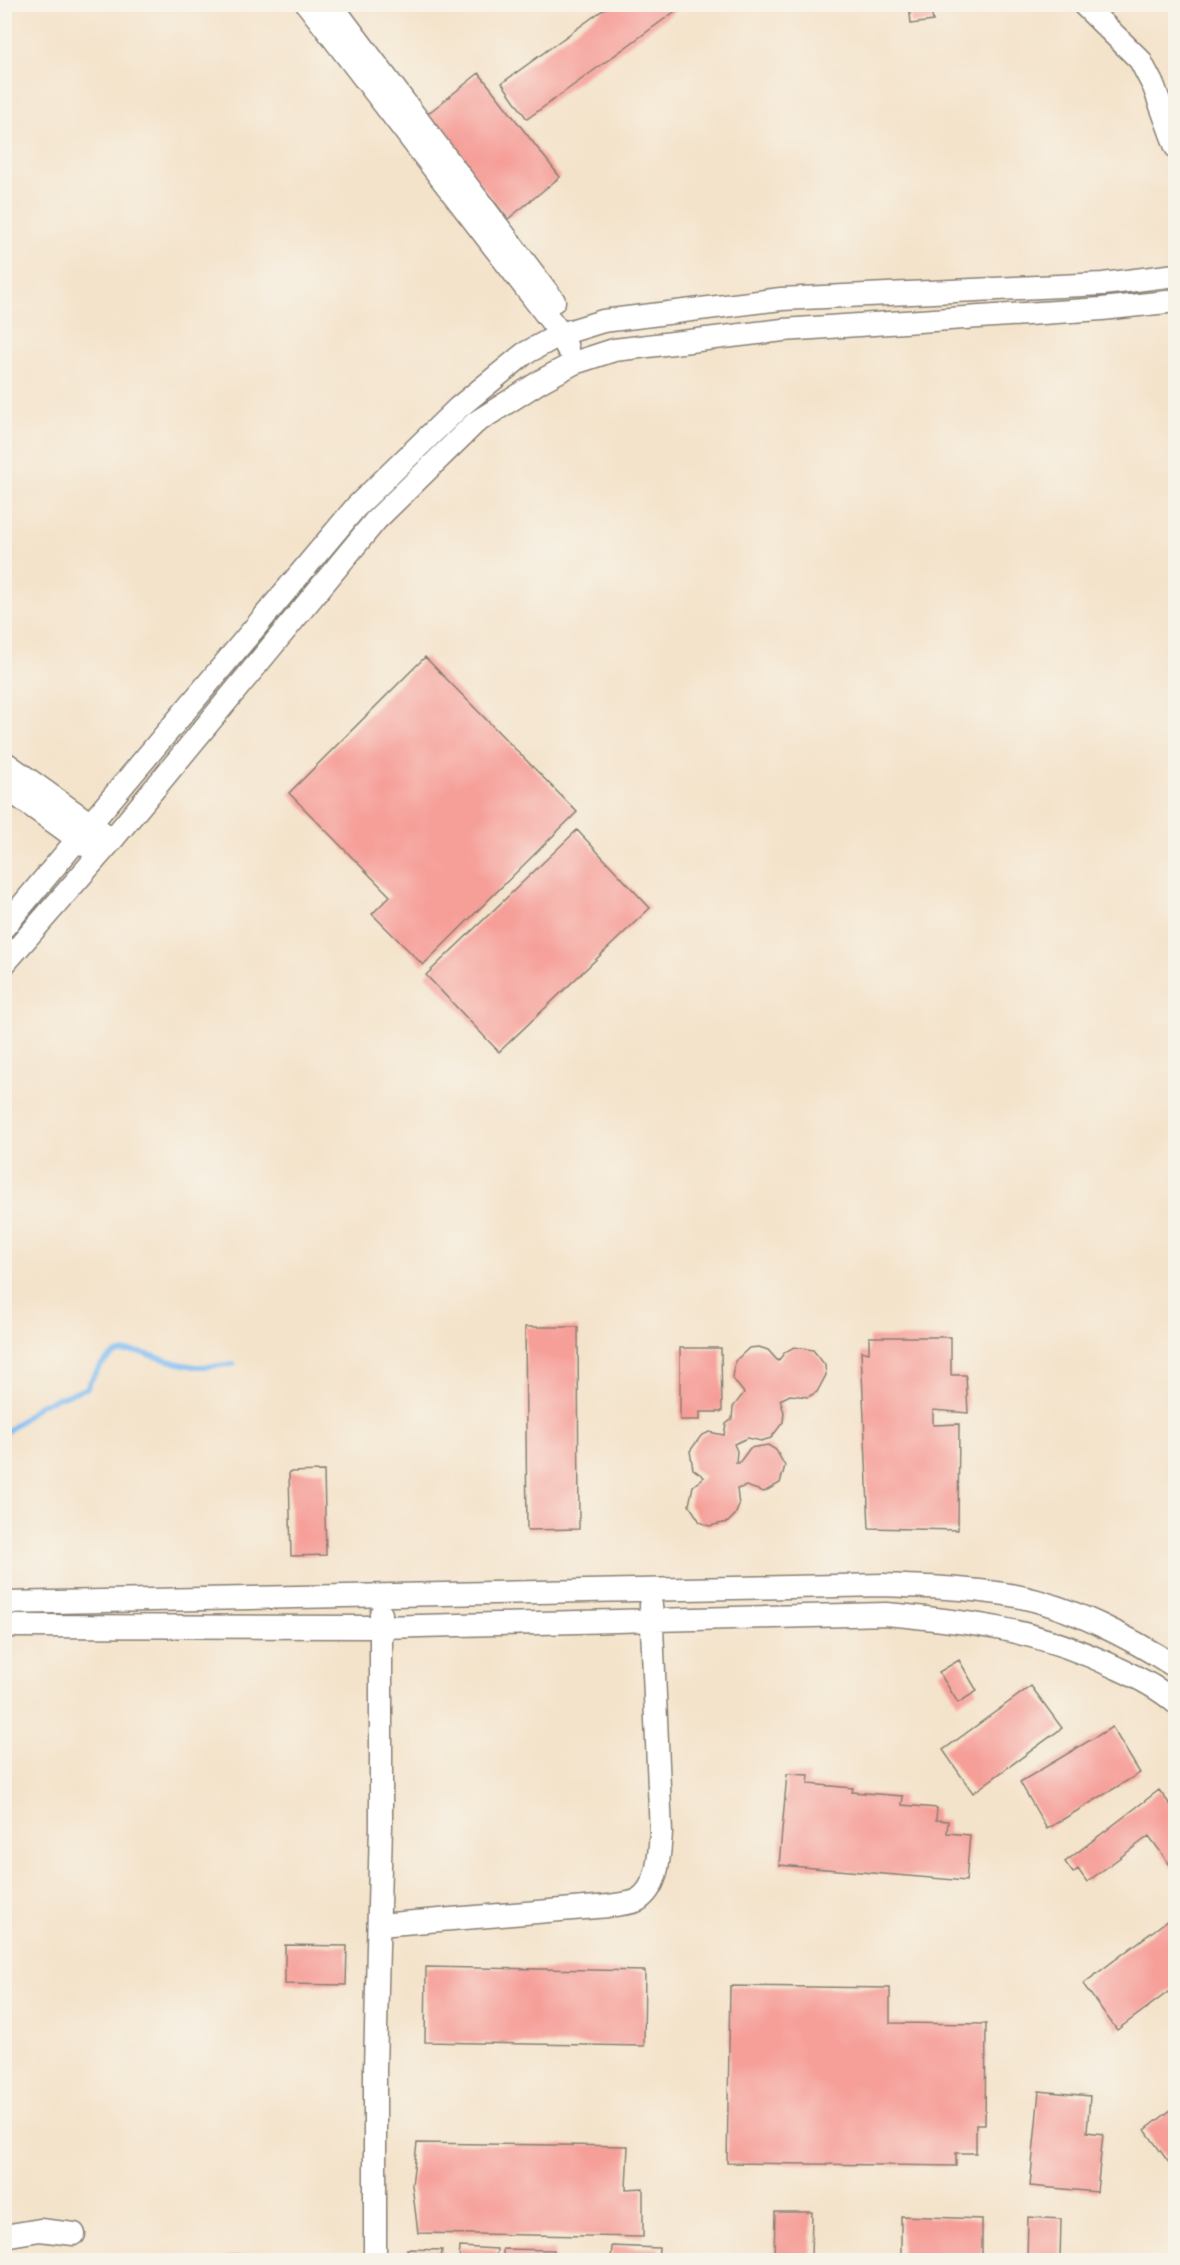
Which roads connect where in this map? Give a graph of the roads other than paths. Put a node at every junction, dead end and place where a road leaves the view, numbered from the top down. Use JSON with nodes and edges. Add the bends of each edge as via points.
{"nodes":[{"id":1,"x":307,"y":4,"type":"edge"},
{"id":2,"x":331,"y":4,"type":"edge"},
{"id":3,"x":1083,"y":4,"type":"edge"},
{"id":4,"x":1176,"y":147,"type":"edge"},
{"id":5,"x":1176,"y":275,"type":"edge"},
{"id":6,"x":1176,"y":301,"type":"edge"},
{"id":7,"x":568,"y":332,"type":"junction"},
{"id":8,"x":583,"y":360,"type":"junction"},
{"id":9,"x":338,"y":530,"type":"junction"},
{"id":10,"x":355,"y":545,"type":"junction"},
{"id":11,"x":4,"y":762,"type":"edge"},
{"id":12,"x":4,"y":786,"type":"edge"},
{"id":13,"x":85,"y":832,"type":"junction"},
{"id":14,"x":105,"y":847,"type":"junction"},
{"id":15,"x":4,"y":927,"type":"edge"},
{"id":16,"x":4,"y":964,"type":"edge"},
{"id":17,"x":651,"y":1592,"type":"junction"},
{"id":18,"x":379,"y":1596,"type":"junction"},
{"id":19,"x":4,"y":1603,"type":"edge"},
{"id":20,"x":651,"y":1620,"type":"junction"},
{"id":21,"x":4,"y":1626,"type":"edge"},
{"id":22,"x":381,"y":1627,"type":"junction"},
{"id":23,"x":1176,"y":1667,"type":"edge"},
{"id":24,"x":1176,"y":1703,"type":"edge"},
{"id":25,"x":379,"y":1925,"type":"junction"},
{"id":26,"x":74,"y":2234,"type":"dead end"},
{"id":27,"x":4,"y":2236,"type":"edge"},
{"id":28,"x":375,"y":2260,"type":"edge"}],
"edges":[{"from":1,"to":7,"type":"street"},
{"from":2,"to":7,"type":"street"},
{"from":3,"to":4,"type":"street","via":[[1140,60]]},
{"from":5,"to":7,"type":"street","via":[[1103,284],[782,298],[603,321]]},
{"from":6,"to":8,"type":"street","via":[[783,330],[614,350]]},
{"from":7,"to":8,"type":"street"},
{"from":7,"to":9,"type":"street","via":[[524,354],[458,408],[356,507]]},
{"from":8,"to":10,"type":"street","via":[[475,423],[376,519]]},
{"from":9,"to":10,"type":"street"},
{"from":9,"to":13,"type":"street"},
{"from":10,"to":14,"type":"street"},
{"from":11,"to":13,"type":"street"},
{"from":12,"to":13,"type":"street"},
{"from":13,"to":14,"type":"street"},
{"from":13,"to":15,"type":"street"},
{"from":14,"to":16,"type":"street"},
{"from":17,"to":18,"type":"street"},
{"from":17,"to":20,"type":"street"},
{"from":17,"to":23,"type":"street","via":[[884,1585],[957,1588],[1019,1597],[1068,1612]]},
{"from":18,"to":19,"type":"street"},
{"from":18,"to":22,"type":"street"},
{"from":20,"to":22,"type":"street"},
{"from":20,"to":24,"type":"street","via":[[886,1614],[1014,1630],[1094,1657],[1141,1679]]},
{"from":20,"to":25,"type":"street","via":[[661,1833],[659,1866],[649,1889],[636,1901],[609,1906]]},
{"from":21,"to":22,"type":"street"},
{"from":22,"to":25,"type":"street"},
{"from":25,"to":28,"type":"street"},
{"from":26,"to":27,"type":"street","via":[[40,2230]]}]}
